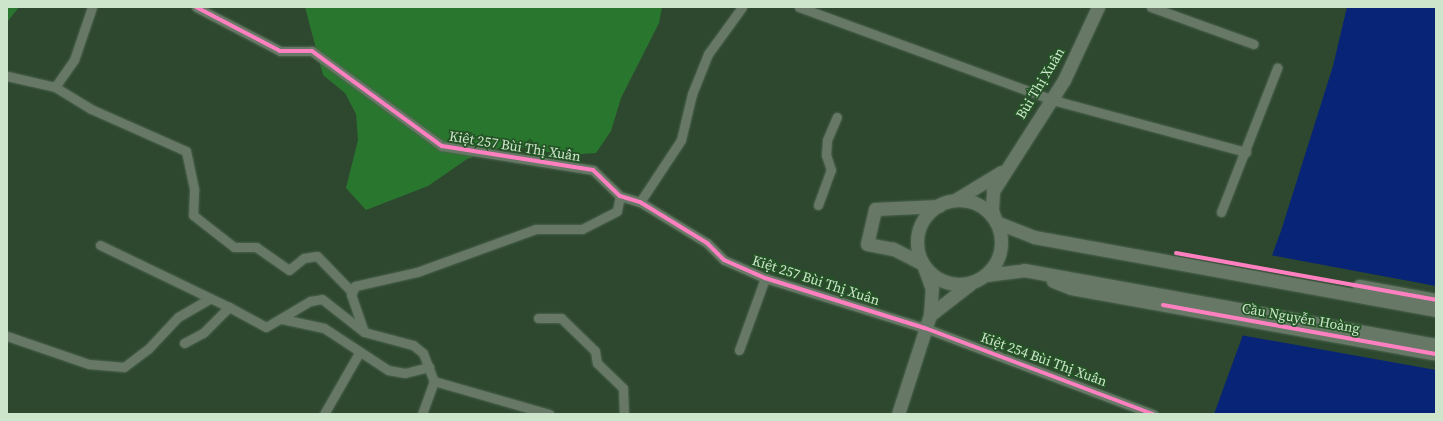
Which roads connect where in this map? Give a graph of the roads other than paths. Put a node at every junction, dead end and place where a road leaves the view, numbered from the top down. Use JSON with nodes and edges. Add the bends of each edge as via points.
{"nodes":[{"id":1,"x":92,"y":7,"type":"edge"},
{"id":2,"x":196,"y":7,"type":"edge"},
{"id":3,"x":742,"y":7,"type":"edge"},
{"id":4,"x":799,"y":7,"type":"edge"},
{"id":5,"x":1098,"y":7,"type":"edge"},
{"id":6,"x":1151,"y":7,"type":"edge"},
{"id":7,"x":1254,"y":44,"type":"dead end"},
{"id":8,"x":1276,"y":68,"type":"dead end"},
{"id":9,"x":7,"y":76,"type":"edge"},
{"id":10,"x":54,"y":87,"type":"junction"},
{"id":11,"x":1053,"y":100,"type":"junction"},
{"id":12,"x":837,"y":117,"type":"dead end"},
{"id":13,"x":1246,"y":152,"type":"junction"},
{"id":14,"x":1003,"y":171,"type":"junction"},
{"id":15,"x":620,"y":196,"type":"junction"},
{"id":16,"x":640,"y":202,"type":"junction"},
{"id":17,"x":945,"y":203,"type":"junction"},
{"id":18,"x":818,"y":206,"type":"dead end"},
{"id":19,"x":1221,"y":212,"type":"dead end"},
{"id":20,"x":996,"y":222,"type":"junction"},
{"id":21,"x":100,"y":245,"type":"dead end"},
{"id":22,"x":1175,"y":258,"type":"junction"},
{"id":23,"x":923,"y":264,"type":"junction"},
{"id":24,"x":986,"y":275,"type":"junction"},
{"id":25,"x":765,"y":278,"type":"junction"},
{"id":26,"x":973,"y":282,"type":"junction"},
{"id":27,"x":351,"y":291,"type":"junction"},
{"id":28,"x":208,"y":300,"type":"junction"},
{"id":29,"x":1163,"y":300,"type":"junction"},
{"id":30,"x":1436,"y":300,"type":"edge"},
{"id":31,"x":229,"y":307,"type":"junction"},
{"id":32,"x":1436,"y":310,"type":"edge"},
{"id":33,"x":930,"y":315,"type":"junction"},
{"id":34,"x":538,"y":318,"type":"dead end"},
{"id":35,"x":282,"y":319,"type":"junction"},
{"id":36,"x":925,"y":328,"type":"junction"},
{"id":37,"x":364,"y":332,"type":"junction"},
{"id":38,"x":7,"y":336,"type":"edge"},
{"id":39,"x":184,"y":343,"type":"dead end"},
{"id":40,"x":1436,"y":345,"type":"edge"},
{"id":41,"x":739,"y":350,"type":"dead end"},
{"id":42,"x":359,"y":353,"type":"junction"},
{"id":43,"x":1436,"y":354,"type":"edge"},
{"id":44,"x":429,"y":367,"type":"junction"},
{"id":45,"x":434,"y":381,"type":"junction"},
{"id":46,"x":324,"y":414,"type":"edge"},
{"id":47,"x":422,"y":414,"type":"edge"},
{"id":48,"x":549,"y":414,"type":"edge"},
{"id":49,"x":624,"y":414,"type":"edge"},
{"id":50,"x":898,"y":414,"type":"edge"},
{"id":51,"x":1153,"y":414,"type":"edge"}],
"edges":[{"from":1,"to":10,"type":"street","via":[[74,60]]},
{"from":2,"to":15,"type":"street","name":"Kiệt 257 Bùi Thị Xuân","via":[[280,51],[312,51],[442,146],[593,170]]},
{"from":3,"to":16,"type":"street","via":[[708,54],[692,94],[681,140]]},
{"from":4,"to":11,"type":"street"},
{"from":5,"to":11,"type":"main road","name":"Bùi Thị Xuân"},
{"from":6,"to":7,"type":"street"},
{"from":8,"to":13,"type":"street"},
{"from":9,"to":10,"type":"street"},
{"from":10,"to":27,"type":"street","via":[[91,109],[186,151],[194,190],[193,216],[234,247],[256,247],[288,270],[304,258],[318,256]]},
{"from":11,"to":13,"type":"street"},
{"from":11,"to":14,"type":"main road","name":"Bùi Thị Xuân"},
{"from":12,"to":18,"type":"street","via":[[827,140],[826,155],[831,170]]},
{"from":13,"to":19,"type":"street"},
{"from":14,"to":17,"type":"main road","via":[[974,191]]},
{"from":14,"to":20,"type":"main road","via":[[993,191],[992,210]]},
{"from":15,"to":16,"type":"street","name":"Kiệt 257 Bùi Thị Xuân"},
{"from":15,"to":27,"type":"street","via":[[617,211],[582,229],[536,229],[417,272],[357,285]]},
{"from":16,"to":25,"type":"street","name":"Kiệt 257 Bùi Thị Xuân","via":[[707,243],[724,260]]},
{"from":17,"to":20,"type":"main road","via":[[977,204]]},
{"from":17,"to":23,"type":"main road","via":[[921,225],[918,245]]},
{"from":17,"to":23,"type":"main road","via":[[875,209],[867,244],[893,249]]},
{"from":20,"to":22,"type":"main road","via":[[1034,237]]},
{"from":20,"to":24,"type":"main road","via":[[1000,250]]},
{"from":21,"to":28,"type":"street"},
{"from":22,"to":30,"type":"main road"},
{"from":22,"to":32,"type":"main road"},
{"from":23,"to":26,"type":"main road","via":[[945,282]]},
{"from":23,"to":33,"type":"main road","via":[[932,289]]},
{"from":24,"to":26,"type":"main road"},
{"from":24,"to":29,"type":"main road","name":"Cầu Nguyễn Hoàng","via":[[1024,270]]},
{"from":25,"to":36,"type":"street","name":"Kiệt 257 Bùi Thị Xuân"},
{"from":25,"to":41,"type":"street"},
{"from":26,"to":33,"type":"main road","via":[[950,296]]},
{"from":27,"to":37,"type":"street"},
{"from":28,"to":31,"type":"street"},
{"from":28,"to":38,"type":"street","via":[[178,317],[148,349],[124,367],[89,364]]},
{"from":29,"to":40,"type":"main road","name":"Cầu Nguyễn Hoàng"},
{"from":29,"to":43,"type":"main road","name":"Cầu Nguyễn Hoàng"},
{"from":31,"to":35,"type":"street","via":[[266,327]]},
{"from":31,"to":39,"type":"street","via":[[203,333]]},
{"from":33,"to":36,"type":"main road"},
{"from":34,"to":49,"type":"street","via":[[561,318],[595,351],[597,363],[623,388]]},
{"from":35,"to":37,"type":"street","via":[[310,301],[322,299]]},
{"from":35,"to":42,"type":"street","via":[[317,325]]},
{"from":36,"to":50,"type":"main road"},
{"from":36,"to":51,"type":"street","name":"Kiệt 254 Bùi Thị Xuân"},
{"from":37,"to":44,"type":"street","via":[[413,345],[424,353]]},
{"from":42,"to":44,"type":"street","via":[[388,370],[405,373]]},
{"from":42,"to":46,"type":"street"},
{"from":44,"to":45,"type":"street"},
{"from":45,"to":47,"type":"street"},
{"from":45,"to":48,"type":"street"}]}
